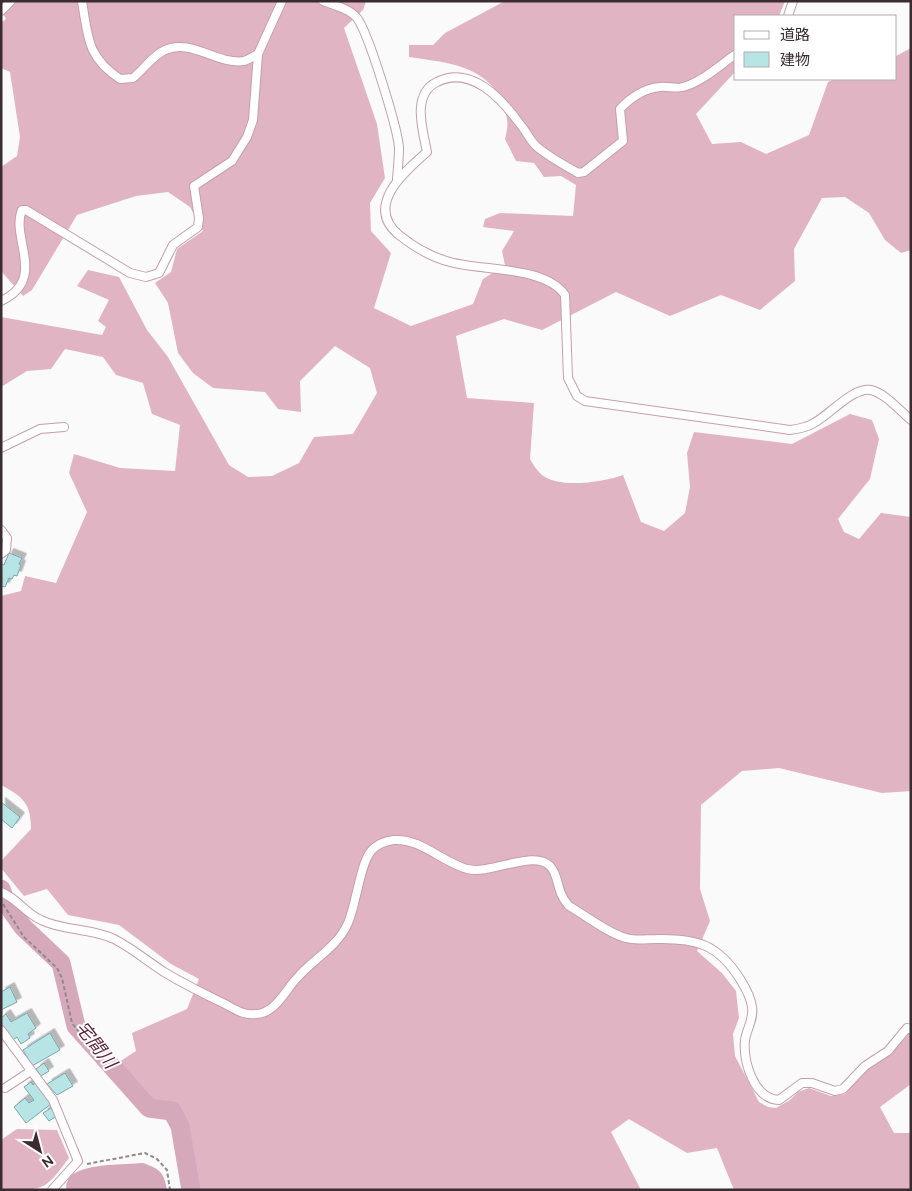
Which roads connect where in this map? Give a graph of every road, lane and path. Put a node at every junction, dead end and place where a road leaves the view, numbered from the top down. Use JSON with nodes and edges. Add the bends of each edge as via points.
{"nodes":[{"id":1,"x":11,"y":1,"type":"edge"},
{"id":2,"x":82,"y":1,"type":"edge"},
{"id":3,"x":282,"y":1,"type":"edge"},
{"id":4,"x":323,"y":1,"type":"edge"},
{"id":5,"x":793,"y":1,"type":"edge"},
{"id":6,"x":1,"y":11,"type":"edge"},
{"id":7,"x":788,"y":15,"type":"edge"},
{"id":8,"x":258,"y":54,"type":"junction"},
{"id":9,"x":734,"y":55,"type":"edge"},
{"id":10,"x":398,"y":178,"type":"junction"},
{"id":11,"x":1,"y":302,"type":"edge"},
{"id":12,"x":911,"y":420,"type":"edge"},
{"id":13,"x":64,"y":427,"type":"dead end"},
{"id":14,"x":1,"y":448,"type":"edge"},
{"id":15,"x":1,"y":530,"type":"edge"},
{"id":16,"x":1,"y":554,"type":"edge"},
{"id":17,"x":1,"y":892,"type":"edge"},
{"id":18,"x":1,"y":899,"type":"edge"},
{"id":19,"x":911,"y":1029,"type":"edge"},
{"id":20,"x":1,"y":1030,"type":"edge"},
{"id":21,"x":105,"y":1063,"type":"dead end"},
{"id":22,"x":30,"y":1070,"type":"junction"},
{"id":23,"x":5,"y":1088,"type":"dead end"},
{"id":24,"x":73,"y":1166,"type":"junction"},
{"id":25,"x":52,"y":1190,"type":"edge"},
{"id":26,"x":170,"y":1190,"type":"edge"}],
"edges":[{"from":1,"to":6,"type":"street"},
{"from":2,"to":8,"type":"street","via":[[89,41],[97,59],[120,79],[133,78],[154,57],[181,46],[228,60],[244,61]]},
{"from":3,"to":8,"type":"street"},
{"from":4,"to":10,"type":"street","via":[[341,7],[357,18],[365,35],[399,146]]},
{"from":5,"to":7,"type":"street"},
{"from":8,"to":11,"type":"street","via":[[253,120],[248,137],[232,161],[194,186],[198,227],[173,245],[159,273],[146,276],[130,273],[22,210],[24,277]]},
{"from":9,"to":10,"type":"street","via":[[697,82],[684,87],[660,87],[627,101],[620,109],[623,141],[584,172],[578,173],[535,144],[501,100],[484,87],[464,77],[448,77],[432,84],[423,97],[419,112],[427,152]]},
{"from":10,"to":12,"type":"street","via":[[385,204],[386,218],[394,231],[407,241],[450,262],[542,278],[560,287],[565,295],[568,378],[578,396],[586,401],[790,430],[813,424],[847,398],[870,389]]},
{"from":13,"to":14,"type":"street","via":[[40,429]]},
{"from":15,"to":16,"type":"street","via":[[7,538],[6,550]]},
{"from":17,"to":19,"type":"street","via":[[41,920],[112,938],[203,994],[253,1015],[272,1008],[298,976],[342,935],[354,908],[366,861],[371,851],[382,843],[404,840],[418,844],[456,866],[476,870],[542,860],[556,875],[562,899],[569,906],[623,938],[695,940],[712,948],[727,961],[740,978],[752,1006],[745,1055],[749,1068],[759,1089],[771,1100],[779,1100],[802,1083],[835,1090],[843,1088],[865,1066],[888,1051],[907,1028]]},
{"from":18,"to":21,"type":"path","via":[[16,926],[57,968],[72,1023]]},
{"from":20,"to":22,"type":"street"},
{"from":22,"to":23,"type":"street"},
{"from":22,"to":24,"type":"street","via":[[53,1100],[78,1161]]},
{"from":24,"to":25,"type":"street"},
{"from":24,"to":26,"type":"path","via":[[145,1153],[157,1159],[167,1170]]}]}
